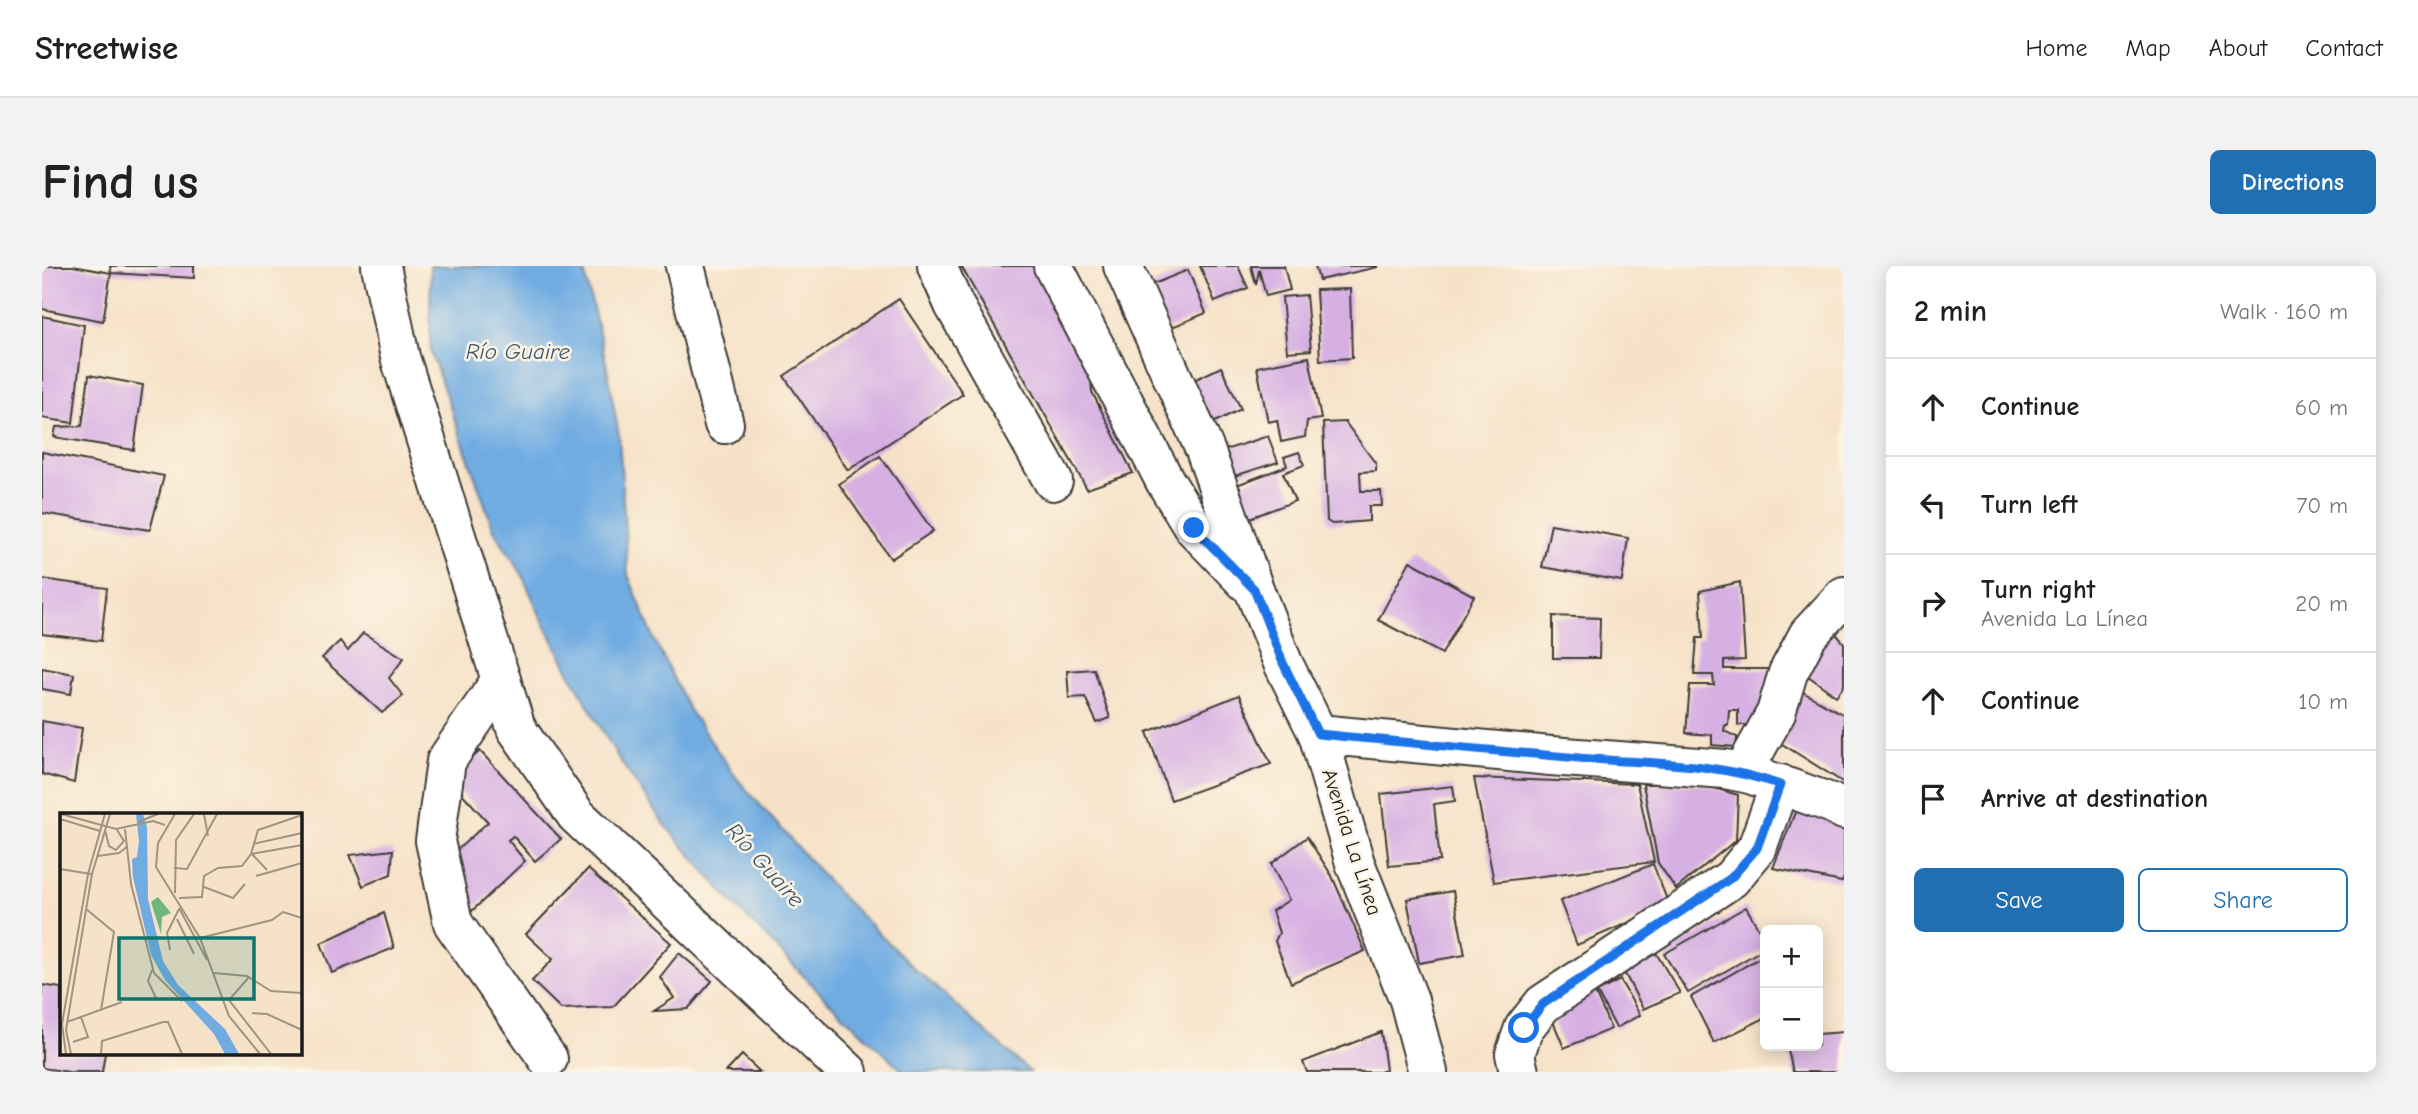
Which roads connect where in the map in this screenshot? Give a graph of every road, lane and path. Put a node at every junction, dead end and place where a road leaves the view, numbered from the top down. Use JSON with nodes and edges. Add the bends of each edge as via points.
{"nodes":[{"id":1,"x":381,"y":266,"type":"edge"},
{"id":2,"x":685,"y":266,"type":"edge"},
{"id":3,"x":937,"y":266,"type":"edge"},
{"id":4,"x":1053,"y":266,"type":"edge"},
{"id":5,"x":1126,"y":267,"type":"edge"},
{"id":6,"x":724,"y":424,"type":"dead end"},
{"id":7,"x":1052,"y":481,"type":"dead end"},
{"id":8,"x":1254,"y":589,"type":"junction"},
{"id":9,"x":1844,"y":596,"type":"edge"},
{"id":10,"x":501,"y":680,"type":"junction"},
{"id":11,"x":1318,"y":734,"type":"junction"},
{"id":12,"x":1743,"y":772,"type":"junction"},
{"id":13,"x":1780,"y":785,"type":"junction"},
{"id":14,"x":1843,"y":807,"type":"edge"},
{"id":15,"x":548,"y":1059,"type":"dead end"},
{"id":16,"x":848,"y":1072,"type":"edge"},
{"id":17,"x":1428,"y":1072,"type":"edge"},
{"id":18,"x":1519,"y":1072,"type":"edge"}],
"edges":[{"from":1,"to":10,"type":"street","via":[[400,357]]},
{"from":2,"to":6,"type":"street"},
{"from":3,"to":7,"type":"street"},
{"from":4,"to":8,"type":"street","via":[[1194,528]]},
{"from":5,"to":8,"type":"street","name":"Avenida La Línea","via":[[1205,450]]},
{"from":8,"to":11,"type":"street","name":"Avenida La Línea"},
{"from":9,"to":12,"type":"street","via":[[1808,635],[1788,673],[1776,713]]},
{"from":10,"to":15,"type":"street","via":[[446,761],[435,841],[453,923]]},
{"from":10,"to":16,"type":"street","via":[[516,728],[576,815]]},
{"from":11,"to":12,"type":"street"},
{"from":11,"to":17,"type":"street","name":"Avenida La Línea","via":[[1355,863],[1409,1000]]},
{"from":12,"to":13,"type":"street"},
{"from":13,"to":14,"type":"street"},
{"from":13,"to":18,"type":"street","via":[[1757,848],[1731,878],[1543,1004],[1519,1041],[1515,1054]]}]}
